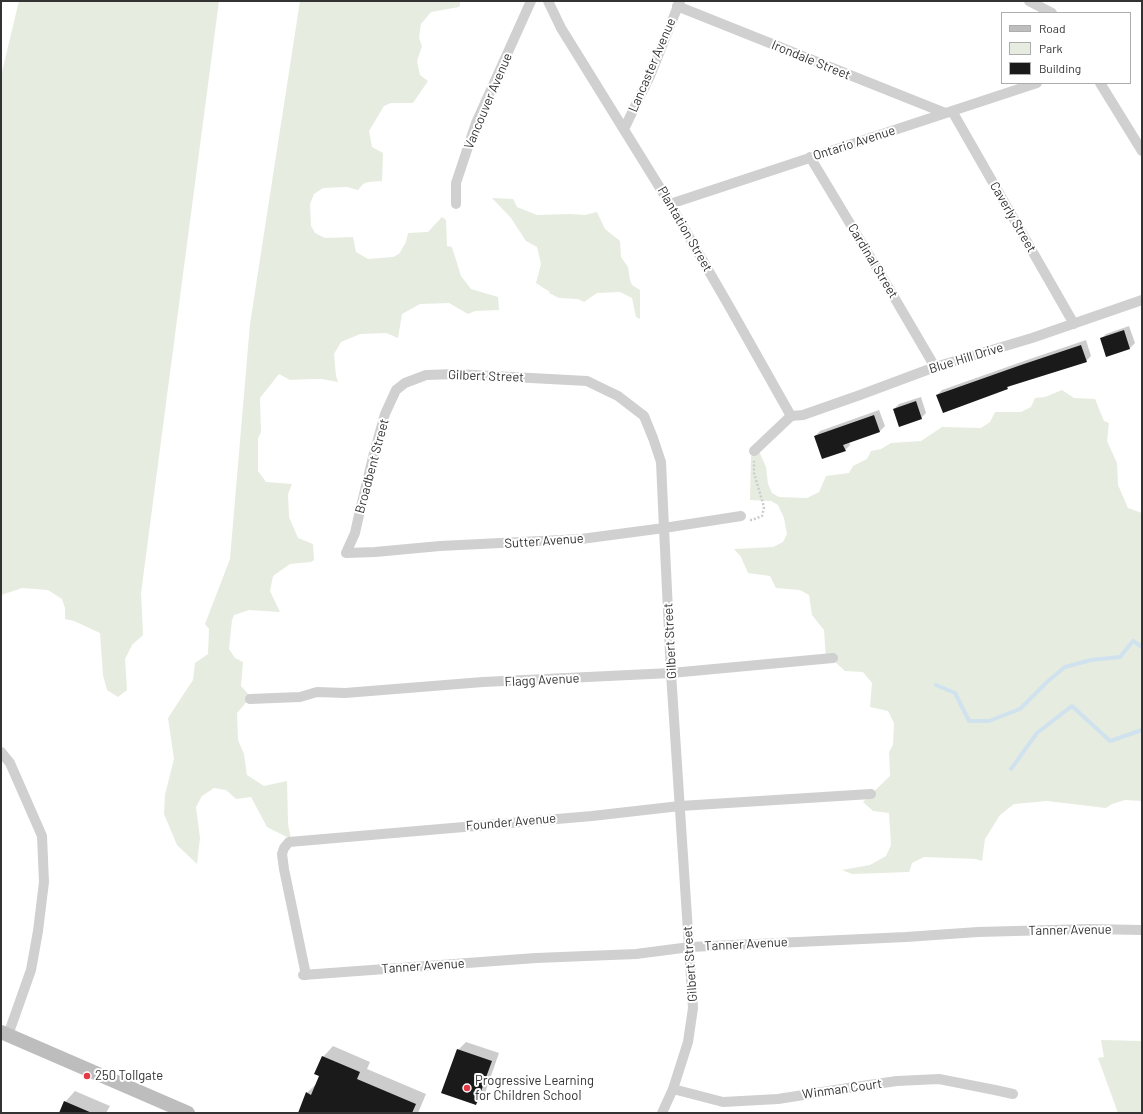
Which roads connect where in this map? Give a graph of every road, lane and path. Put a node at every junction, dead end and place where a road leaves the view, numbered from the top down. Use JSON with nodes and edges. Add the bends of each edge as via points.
{"nodes":[{"id":1,"x":531,"y":1,"type":"edge"},
{"id":2,"x":548,"y":1,"type":"edge"},
{"id":3,"x":1029,"y":1,"type":"edge"},
{"id":4,"x":679,"y":4,"type":"edge"},
{"id":5,"x":1050,"y":12,"type":"edge"},
{"id":6,"x":1034,"y":84,"type":"edge"},
{"id":7,"x":1101,"y":84,"type":"edge"},
{"id":8,"x":948,"y":112,"type":"junction"},
{"id":9,"x":624,"y":129,"type":"junction"},
{"id":10,"x":1142,"y":151,"type":"edge"},
{"id":11,"x":810,"y":157,"type":"junction"},
{"id":12,"x":456,"y":204,"type":"dead end"},
{"id":13,"x":670,"y":204,"type":"junction"},
{"id":14,"x":1142,"y":300,"type":"edge"},
{"id":15,"x":1074,"y":324,"type":"junction"},
{"id":16,"x":935,"y":367,"type":"junction"},
{"id":17,"x":405,"y":383,"type":"joint"},
{"id":18,"x":791,"y":416,"type":"junction"},
{"id":19,"x":754,"y":451,"type":"joint"},
{"id":20,"x":741,"y":516,"type":"joint"},
{"id":21,"x":664,"y":528,"type":"junction"},
{"id":22,"x":346,"y":553,"type":"joint"},
{"id":23,"x":834,"y":658,"type":"dead end"},
{"id":24,"x":671,"y":673,"type":"junction"},
{"id":25,"x":250,"y":698,"type":"dead end"},
{"id":26,"x":1,"y":752,"type":"edge"},
{"id":27,"x":871,"y":794,"type":"dead end"},
{"id":28,"x":680,"y":806,"type":"junction"},
{"id":29,"x":1142,"y":930,"type":"edge"},
{"id":30,"x":690,"y":947,"type":"junction"},
{"id":31,"x":305,"y":975,"type":"joint"},
{"id":32,"x":4,"y":1034,"type":"edge"},
{"id":33,"x":673,"y":1089,"type":"junction"},
{"id":34,"x":1013,"y":1094,"type":"dead end"},
{"id":35,"x":188,"y":1113,"type":"edge"},
{"id":36,"x":662,"y":1113,"type":"edge"}],
"edges":[{"from":1,"to":12,"type":"street","name":"Vancouver Avenue","via":[[476,123],[456,184]]},
{"from":2,"to":9,"type":"street","name":"Plantation Street","via":[[561,28]]},
{"from":3,"to":5,"type":"street"},
{"from":4,"to":8,"type":"street","name":"Irondale Street"},
{"from":4,"to":9,"type":"street","name":"Lancaster Avenue","via":[[650,76]]},
{"from":6,"to":8,"type":"street","name":"Ontario Avenue"},
{"from":7,"to":10,"type":"street"},
{"from":8,"to":11,"type":"street","name":"Ontario Avenue"},
{"from":8,"to":15,"type":"street","name":"Caverly Street"},
{"from":9,"to":13,"type":"street","name":"Plantation Street"},
{"from":11,"to":13,"type":"street","name":"Ontario Avenue"},
{"from":11,"to":16,"type":"street","name":"Cardinal Street"},
{"from":13,"to":18,"type":"street","name":"Plantation Street"},
{"from":14,"to":15,"type":"street","name":"Blue Hill Drive"},
{"from":15,"to":16,"type":"street","name":"Blue Hill Drive"},
{"from":16,"to":18,"type":"street","name":"Blue Hill Drive","via":[[803,415]]},
{"from":17,"to":21,"type":"street","name":"Gilbert Street","via":[[426,375],[456,374],[587,381],[618,396],[644,416],[653,438],[660,462]]},
{"from":17,"to":22,"type":"street","name":"Broadbent Street","via":[[396,390],[386,414],[355,533]]},
{"from":18,"to":19,"type":"street"},
{"from":19,"to":20,"type":"path","via":[[754,474],[764,507],[762,516],[752,520]]},
{"from":20,"to":21,"type":"street","name":"Sutter Avenue"},
{"from":21,"to":22,"type":"street","name":"Sutter Avenue","via":[[581,539]]},
{"from":21,"to":24,"type":"street","name":"Gilbert Street"},
{"from":23,"to":24,"type":"street","name":"Flagg Avenue"},
{"from":24,"to":25,"type":"street","name":"Flagg Avenue","via":[[483,682],[345,693],[318,692],[300,697]]},
{"from":24,"to":28,"type":"street","name":"Gilbert Street"},
{"from":26,"to":32,"type":"street","via":[[10,763],[42,836],[44,882],[31,970]]},
{"from":27,"to":28,"type":"street","name":"Founder Avenue"},
{"from":28,"to":30,"type":"street","name":"Gilbert Street"},
{"from":28,"to":31,"type":"street","name":"Founder Avenue","via":[[289,842],[282,854]]},
{"from":29,"to":30,"type":"street","name":"Tanner Avenue","via":[[986,932]]},
{"from":30,"to":31,"type":"street","name":"Tanner Avenue","via":[[636,954],[536,958]]},
{"from":30,"to":33,"type":"street","name":"Gilbert Street","via":[[693,1008],[688,1042]]},
{"from":32,"to":35,"type":"main road"},
{"from":33,"to":34,"type":"street","name":"Winman Court","via":[[723,1102],[778,1099],[897,1081],[939,1079]]},
{"from":33,"to":36,"type":"street","name":"Gilbert Street"}]}
